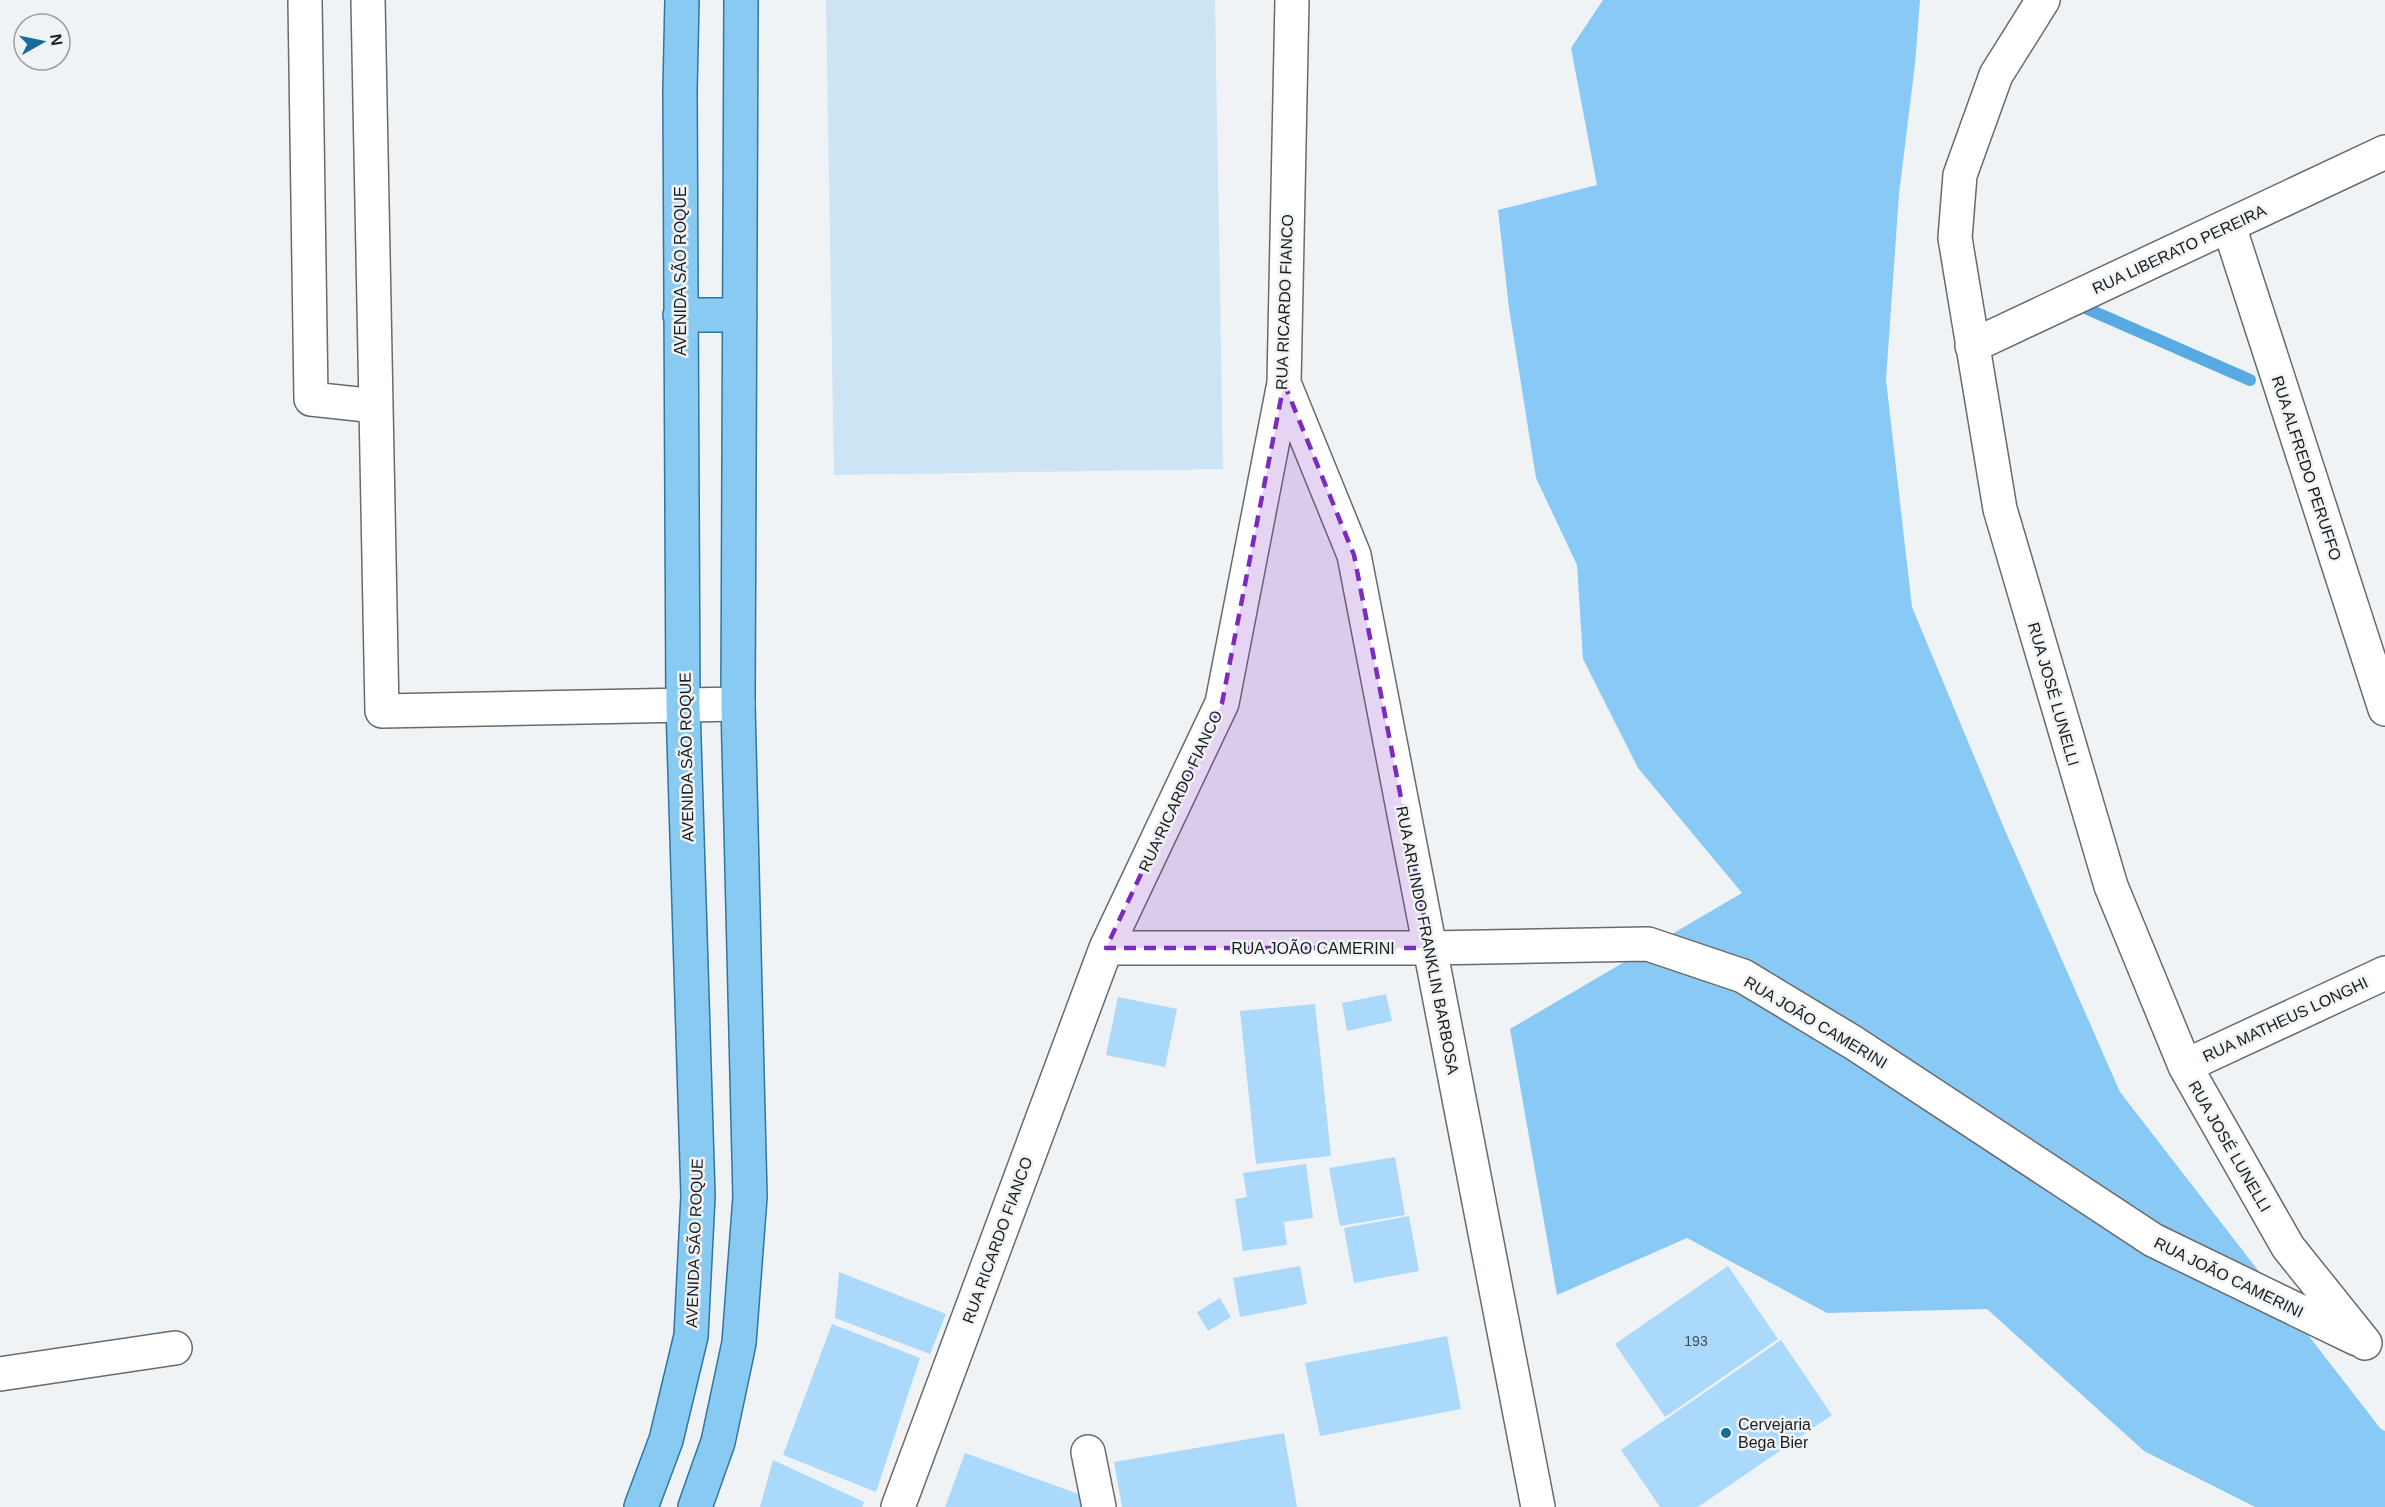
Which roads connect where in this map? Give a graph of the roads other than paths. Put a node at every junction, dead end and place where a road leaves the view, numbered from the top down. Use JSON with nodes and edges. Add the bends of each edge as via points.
{"nodes":[{"id":1,"x":305,"y":0,"type":"edge"},
{"id":2,"x":368,"y":0,"type":"edge"},
{"id":3,"x":682,"y":0,"type":"edge"},
{"id":4,"x":741,"y":0,"type":"edge"},
{"id":5,"x":1292,"y":0,"type":"edge"},
{"id":6,"x":2043,"y":0,"type":"edge"},
{"id":7,"x":2385,"y":152,"type":"edge"},
{"id":8,"x":2229,"y":226,"type":"junction"},
{"id":9,"x":680,"y":315,"type":"junction"},
{"id":10,"x":740,"y":315,"type":"junction"},
{"id":11,"x":1972,"y":346,"type":"junction"},
{"id":12,"x":1284,"y":383,"type":"junction"},
{"id":13,"x":376,"y":406,"type":"junction"},
{"id":14,"x":738,"y":704,"type":"junction"},
{"id":15,"x":684,"y":706,"type":"junction"},
{"id":16,"x":2385,"y":709,"type":"edge"},
{"id":17,"x":1106,"y":948,"type":"junction"},
{"id":18,"x":1430,"y":948,"type":"junction"},
{"id":19,"x":2385,"y":973,"type":"edge"},
{"id":20,"x":2185,"y":1066,"type":"junction"},
{"id":21,"x":698,"y":1196,"type":"junction"},
{"id":22,"x":750,"y":1197,"type":"junction"},
{"id":23,"x":2375,"y":1344,"type":"edge"},
{"id":24,"x":175,"y":1348,"type":"dead end"},
{"id":25,"x":0,"y":1374,"type":"edge"},
{"id":26,"x":1088,"y":1452,"type":"dead end"},
{"id":27,"x":641,"y":1507,"type":"edge"},
{"id":28,"x":695,"y":1507,"type":"edge"},
{"id":29,"x":898,"y":1507,"type":"edge"},
{"id":30,"x":1099,"y":1507,"type":"edge"},
{"id":31,"x":1538,"y":1507,"type":"edge"}],
"edges":[{"from":1,"to":13,"type":"street","via":[[311,399]]},
{"from":2,"to":13,"type":"street"},
{"from":3,"to":9,"type":"main road","name":"AVENIDA SÃO ROQUE"},
{"from":4,"to":10,"type":"main road"},
{"from":5,"to":12,"type":"street","name":"RUA RICARDO FIANCO"},
{"from":6,"to":11,"type":"street","name":"RUA JOSÉ LUNELLI","via":[[1996,75],[1960,175],[1955,238]]},
{"from":7,"to":8,"type":"street","name":"RUA LIBERATO PEREIRA"},
{"from":8,"to":11,"type":"street","name":"RUA LIBERATO PEREIRA"},
{"from":8,"to":16,"type":"street","name":"RUA ALFREDO PERUFFO"},
{"from":9,"to":10,"type":"main road"},
{"from":9,"to":15,"type":"main road","name":"AVENIDA SÃO ROQUE"},
{"from":10,"to":14,"type":"main road"},
{"from":11,"to":20,"type":"street","name":"RUA JOSÉ LUNELLI","via":[[2000,509],[2111,886]]},
{"from":12,"to":17,"type":"street","name":"RUA RICARDO FIANCO","via":[[1222,703]]},
{"from":12,"to":18,"type":"street","name":"RUA ARLINDO FRANKLIN BARBOSA","via":[[1354,555]]},
{"from":13,"to":15,"type":"street","via":[[382,711]]},
{"from":14,"to":15,"type":"street"},
{"from":14,"to":22,"type":"main road"},
{"from":15,"to":21,"type":"main road","name":"AVENIDA SÃO ROQUE"},
{"from":17,"to":18,"type":"street","name":"RUA JOÃO CAMERINI"},
{"from":17,"to":29,"type":"street","name":"RUA RICARDO FIANCO"},
{"from":18,"to":23,"type":"street","name":"RUA JOÃO CAMERINI","via":[[1648,944],[1743,976],[1854,1043],[2153,1240]]},
{"from":18,"to":31,"type":"street","name":"RUA ARLINDO FRANKLIN BARBOSA"},
{"from":19,"to":20,"type":"street","name":"RUA MATHEUS LONGHI"},
{"from":20,"to":23,"type":"street","name":"RUA JOSÉ LUNELLI","via":[[2288,1246]]},
{"from":21,"to":22,"type":"main road"},
{"from":21,"to":27,"type":"main road","name":"AVENIDA SÃO ROQUE","via":[[692,1336],[666,1440]]},
{"from":22,"to":28,"type":"main road","via":[[740,1343],[718,1443]]},
{"from":24,"to":25,"type":"street"},
{"from":26,"to":30,"type":"street"}]}
